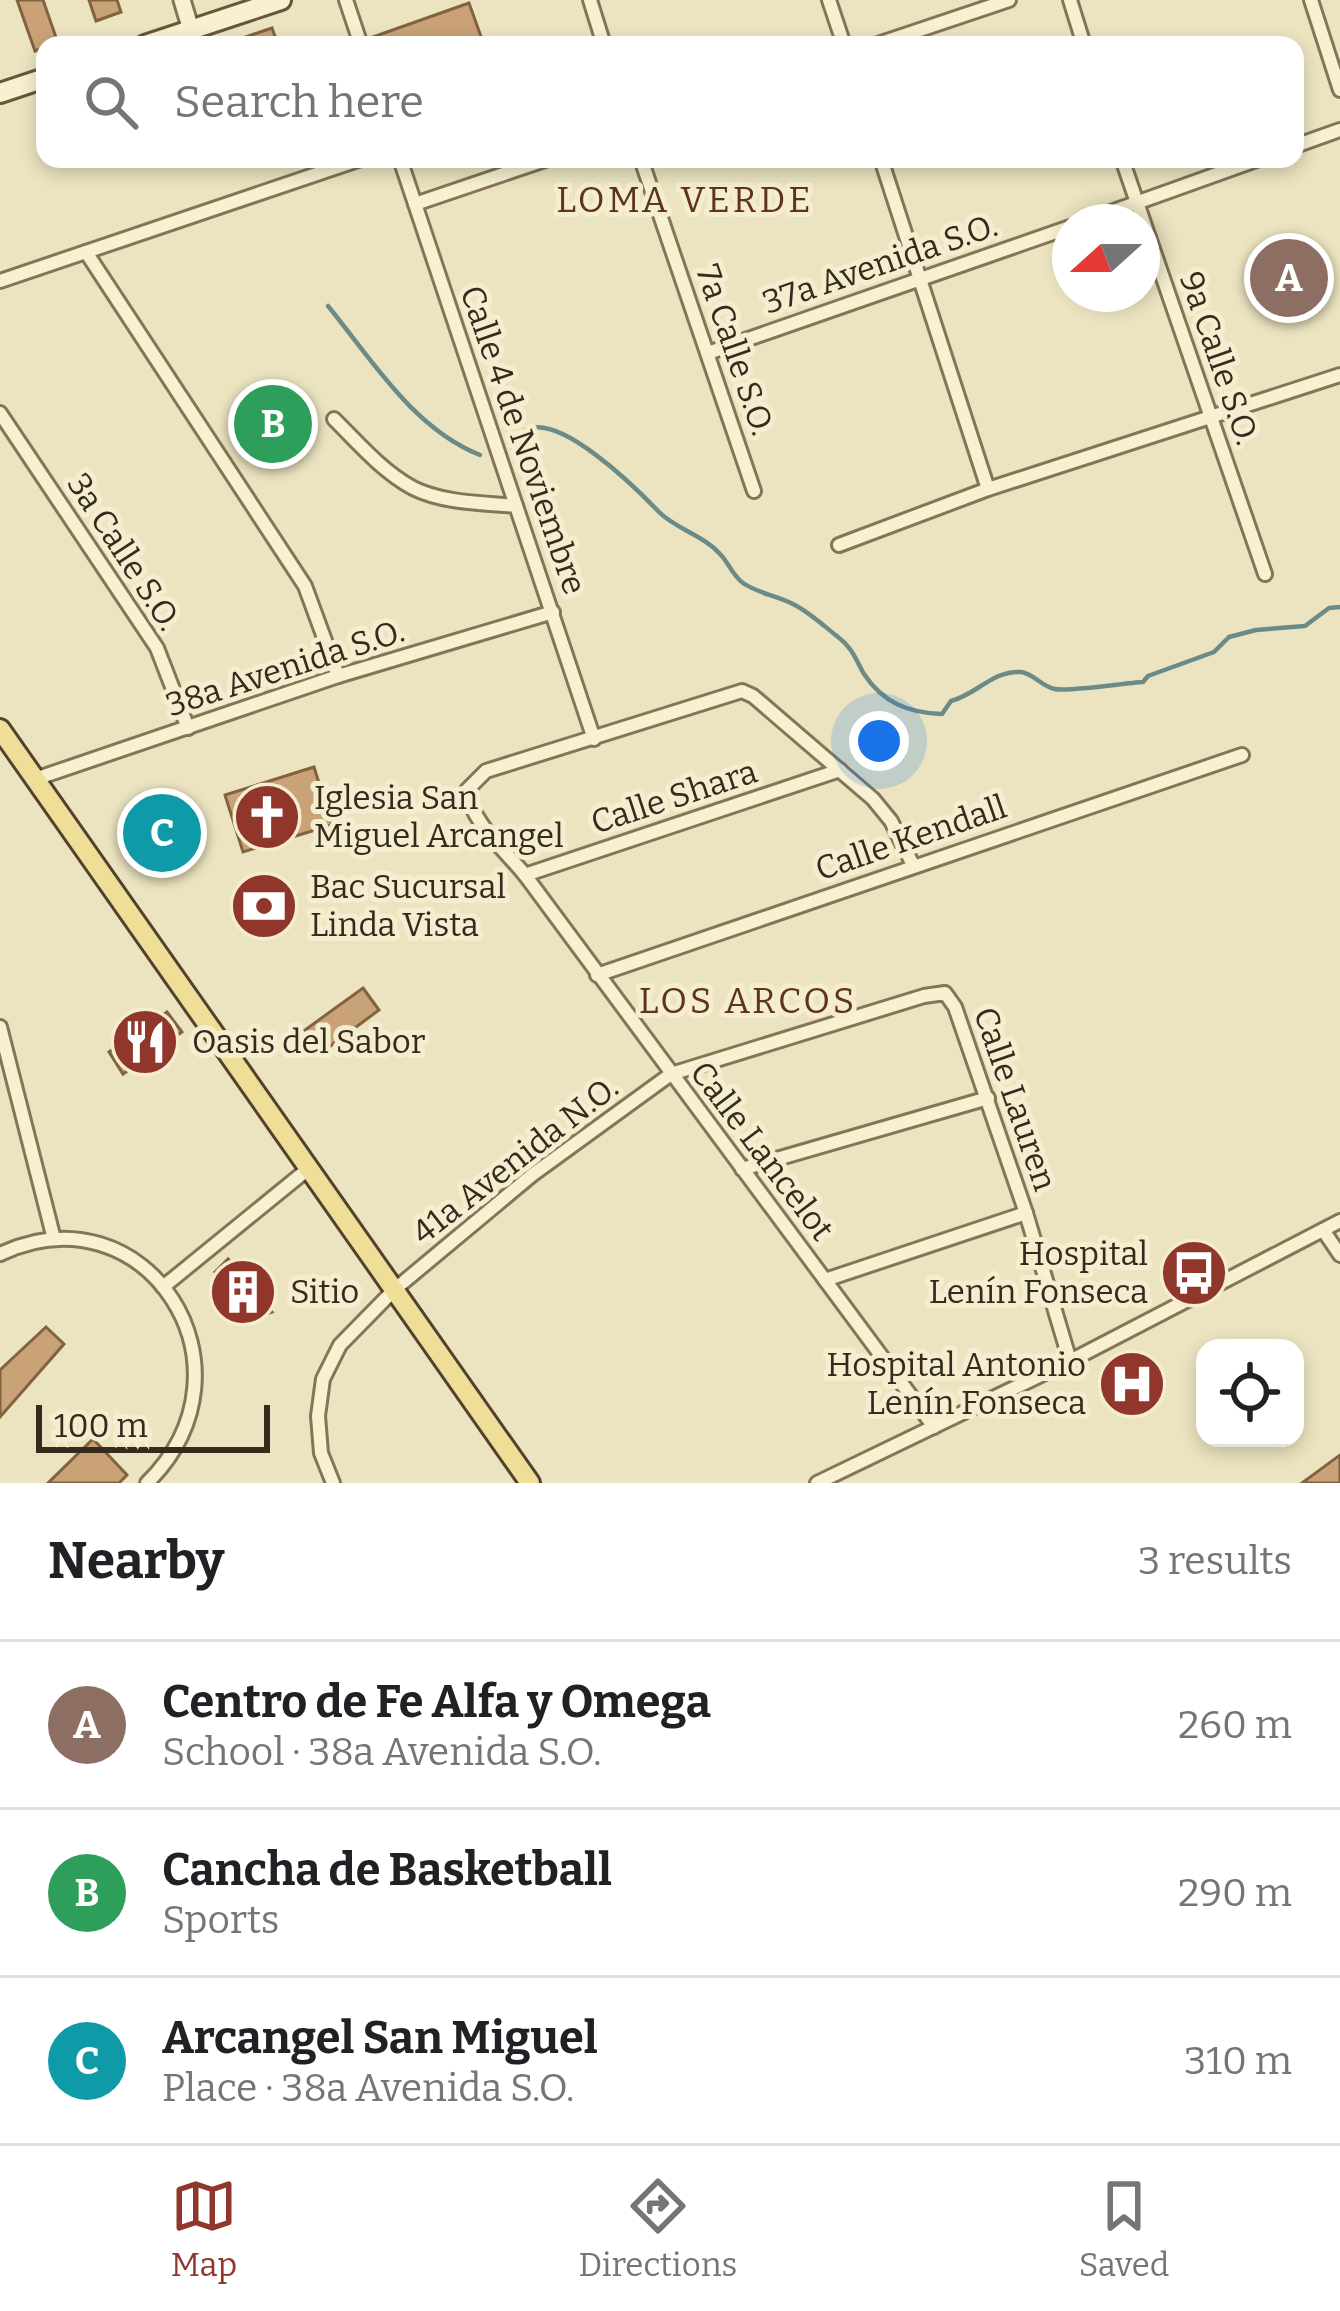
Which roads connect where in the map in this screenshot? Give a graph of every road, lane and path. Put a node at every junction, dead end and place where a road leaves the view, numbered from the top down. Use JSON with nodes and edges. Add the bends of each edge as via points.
{"nodes":[{"id":1,"x":182,"y":0,"type":"edge"},
{"id":2,"x":281,"y":0,"type":"edge"},
{"id":3,"x":346,"y":0,"type":"edge"},
{"id":4,"x":590,"y":0,"type":"edge"},
{"id":5,"x":830,"y":0,"type":"edge"},
{"id":6,"x":1009,"y":0,"type":"edge"},
{"id":7,"x":1070,"y":0,"type":"edge"},
{"id":8,"x":1311,"y":0,"type":"edge"},
{"id":9,"x":191,"y":30,"type":"junction"},
{"id":10,"x":173,"y":36,"type":"edge"},
{"id":11,"x":358,"y":36,"type":"edge"},
{"id":12,"x":601,"y":36,"type":"edge"},
{"id":13,"x":841,"y":36,"type":"edge"},
{"id":14,"x":902,"y":36,"type":"edge"},
{"id":15,"x":1081,"y":36,"type":"edge"},
{"id":16,"x":36,"y":81,"type":"edge"},
{"id":17,"x":1340,"y":91,"type":"edge"},
{"id":18,"x":0,"y":93,"type":"edge"},
{"id":19,"x":1340,"y":130,"type":"edge"},
{"id":20,"x":1304,"y":143,"type":"edge"},
{"id":21,"x":334,"y":168,"type":"edge"},
{"id":22,"x":403,"y":168,"type":"edge"},
{"id":23,"x":521,"y":168,"type":"edge"},
{"id":24,"x":644,"y":168,"type":"edge"},
{"id":25,"x":884,"y":168,"type":"edge"},
{"id":26,"x":1125,"y":168,"type":"edge"},
{"id":27,"x":1234,"y":168,"type":"edge"},
{"id":28,"x":1136,"y":203,"type":"junction"},
{"id":29,"x":415,"y":204,"type":"junction"},
{"id":30,"x":1052,"y":232,"type":"edge"},
{"id":31,"x":86,"y":252,"type":"junction"},
{"id":32,"x":920,"y":279,"type":"junction"},
{"id":33,"x":0,"y":281,"type":"edge"},
{"id":34,"x":708,"y":353,"type":"junction"},
{"id":35,"x":1340,"y":375,"type":"edge"},
{"id":36,"x":0,"y":413,"type":"edge"},
{"id":37,"x":1212,"y":416,"type":"junction"},
{"id":38,"x":334,"y":419,"type":"dead end"},
{"id":39,"x":988,"y":489,"type":"junction"},
{"id":40,"x":754,"y":491,"type":"dead end"},
{"id":41,"x":516,"y":506,"type":"junction"},
{"id":42,"x":839,"y":545,"type":"dead end"},
{"id":43,"x":1265,"y":574,"type":"dead end"},
{"id":44,"x":554,"y":612,"type":"junction"},
{"id":45,"x":338,"y":676,"type":"junction"},
{"id":46,"x":188,"y":728,"type":"junction"},
{"id":47,"x":0,"y":729,"type":"edge"},
{"id":48,"x":594,"y":739,"type":"junction"},
{"id":49,"x":7,"y":754,"type":"edge"},
{"id":50,"x":1242,"y":755,"type":"dead end"},
{"id":51,"x":840,"y":770,"type":"junction"},
{"id":52,"x":35,"y":778,"type":"junction"},
{"id":53,"x":913,"y":866,"type":"junction"},
{"id":54,"x":525,"y":875,"type":"junction"},
{"id":55,"x":597,"y":975,"type":"junction"},
{"id":56,"x":0,"y":1028,"type":"edge"},
{"id":57,"x":671,"y":1074,"type":"junction"},
{"id":58,"x":988,"y":1099,"type":"junction"},
{"id":59,"x":308,"y":1169,"type":"junction"},
{"id":60,"x":742,"y":1169,"type":"junction"},
{"id":61,"x":1026,"y":1213,"type":"junction"},
{"id":62,"x":1340,"y":1221,"type":"edge"},
{"id":63,"x":1323,"y":1230,"type":"junction"},
{"id":64,"x":54,"y":1239,"type":"junction"},
{"id":65,"x":0,"y":1254,"type":"edge"},
{"id":66,"x":1340,"y":1255,"type":"edge"},
{"id":67,"x":825,"y":1280,"type":"junction"},
{"id":68,"x":163,"y":1287,"type":"junction"},
{"id":69,"x":394,"y":1290,"type":"junction"},
{"id":70,"x":1070,"y":1361,"type":"junction"},
{"id":71,"x":934,"y":1427,"type":"junction"},
{"id":72,"x":156,"y":1480,"type":"edge"},
{"id":73,"x":333,"y":1483,"type":"edge"},
{"id":74,"x":530,"y":1483,"type":"edge"},
{"id":75,"x":817,"y":1483,"type":"edge"}],
"edges":[{"from":1,"to":9,"type":"street"},
{"from":2,"to":9,"type":"main road"},
{"from":3,"to":11,"type":"street"},
{"from":4,"to":12,"type":"street"},
{"from":5,"to":13,"type":"street"},
{"from":6,"to":14,"type":"street"},
{"from":7,"to":15,"type":"street"},
{"from":8,"to":17,"type":"street"},
{"from":9,"to":10,"type":"main road"},
{"from":16,"to":18,"type":"main road"},
{"from":19,"to":20,"type":"street"},
{"from":21,"to":31,"type":"street"},
{"from":22,"to":29,"type":"street","name":"Calle 4 de Noviembre"},
{"from":23,"to":29,"type":"street"},
{"from":24,"to":34,"type":"street","name":"7a Calle S.O."},
{"from":25,"to":32,"type":"street"},
{"from":26,"to":28,"type":"street","name":"9a Calle S.O."},
{"from":27,"to":28,"type":"street"},
{"from":28,"to":37,"type":"street","name":"9a Calle S.O."},
{"from":29,"to":41,"type":"street","name":"Calle 4 de Noviembre"},
{"from":30,"to":32,"type":"street","name":"37a Avenida S.O."},
{"from":31,"to":33,"type":"street"},
{"from":31,"to":45,"type":"street","via":[[305,586]]},
{"from":32,"to":34,"type":"street","name":"37a Avenida S.O."},
{"from":32,"to":39,"type":"street"},
{"from":34,"to":40,"type":"street","name":"7a Calle S.O."},
{"from":35,"to":37,"type":"street"},
{"from":36,"to":46,"type":"street","name":"3a Calle S.O.","via":[[157,648]]},
{"from":37,"to":39,"type":"street"},
{"from":37,"to":43,"type":"street","name":"9a Calle S.O."},
{"from":38,"to":41,"type":"street","via":[[414,489]]},
{"from":39,"to":42,"type":"street"},
{"from":41,"to":44,"type":"street","name":"Calle 4 de Noviembre"},
{"from":44,"to":45,"type":"street","name":"38a Avenida S.O."},
{"from":44,"to":48,"type":"street","name":"Calle 4 de Noviembre"},
{"from":45,"to":46,"type":"street","name":"38a Avenida S.O."},
{"from":46,"to":52,"type":"street","name":"38a Avenida S.O."},
{"from":47,"to":49,"type":"main road"},
{"from":48,"to":51,"type":"street","via":[[742,691]]},
{"from":48,"to":54,"type":"street","name":"Calle Lancelot","via":[[486,771],[467,790],[477,817]]},
{"from":49,"to":52,"type":"main road"},
{"from":50,"to":53,"type":"street","name":"Calle Kendall"},
{"from":51,"to":53,"type":"street","via":[[891,821]]},
{"from":51,"to":54,"type":"street","name":"Calle Shara"},
{"from":52,"to":59,"type":"main road"},
{"from":53,"to":55,"type":"street","name":"Calle Kendall"},
{"from":54,"to":55,"type":"street","name":"Calle Lancelot"},
{"from":55,"to":57,"type":"street","name":"Calle Lancelot"},
{"from":56,"to":64,"type":"street"},
{"from":57,"to":58,"type":"street","name":"Calle Lauren","via":[[945,993]]},
{"from":57,"to":60,"type":"street","name":"Calle Lancelot"},
{"from":57,"to":69,"type":"street","name":"41a Avenida N.O."},
{"from":58,"to":60,"type":"street"},
{"from":58,"to":61,"type":"street","name":"Calle Lauren"},
{"from":59,"to":68,"type":"street"},
{"from":59,"to":69,"type":"main road"},
{"from":60,"to":67,"type":"street","name":"Calle Lancelot"},
{"from":61,"to":67,"type":"street"},
{"from":61,"to":70,"type":"street","name":"Calle Lauren"},
{"from":62,"to":63,"type":"street"},
{"from":63,"to":66,"type":"street"},
{"from":63,"to":70,"type":"street"},
{"from":64,"to":65,"type":"street"},
{"from":64,"to":68,"type":"street","via":[[115,1250]]},
{"from":67,"to":71,"type":"street","name":"Calle Lancelot"},
{"from":68,"to":72,"type":"street","via":[[186,1321],[197,1361],[196,1402]]},
{"from":69,"to":73,"type":"street","name":"41a Avenida N.O.","via":[[340,1345],[323,1379],[321,1453]]},
{"from":69,"to":74,"type":"main road"},
{"from":70,"to":71,"type":"street"},
{"from":71,"to":75,"type":"street"}]}
